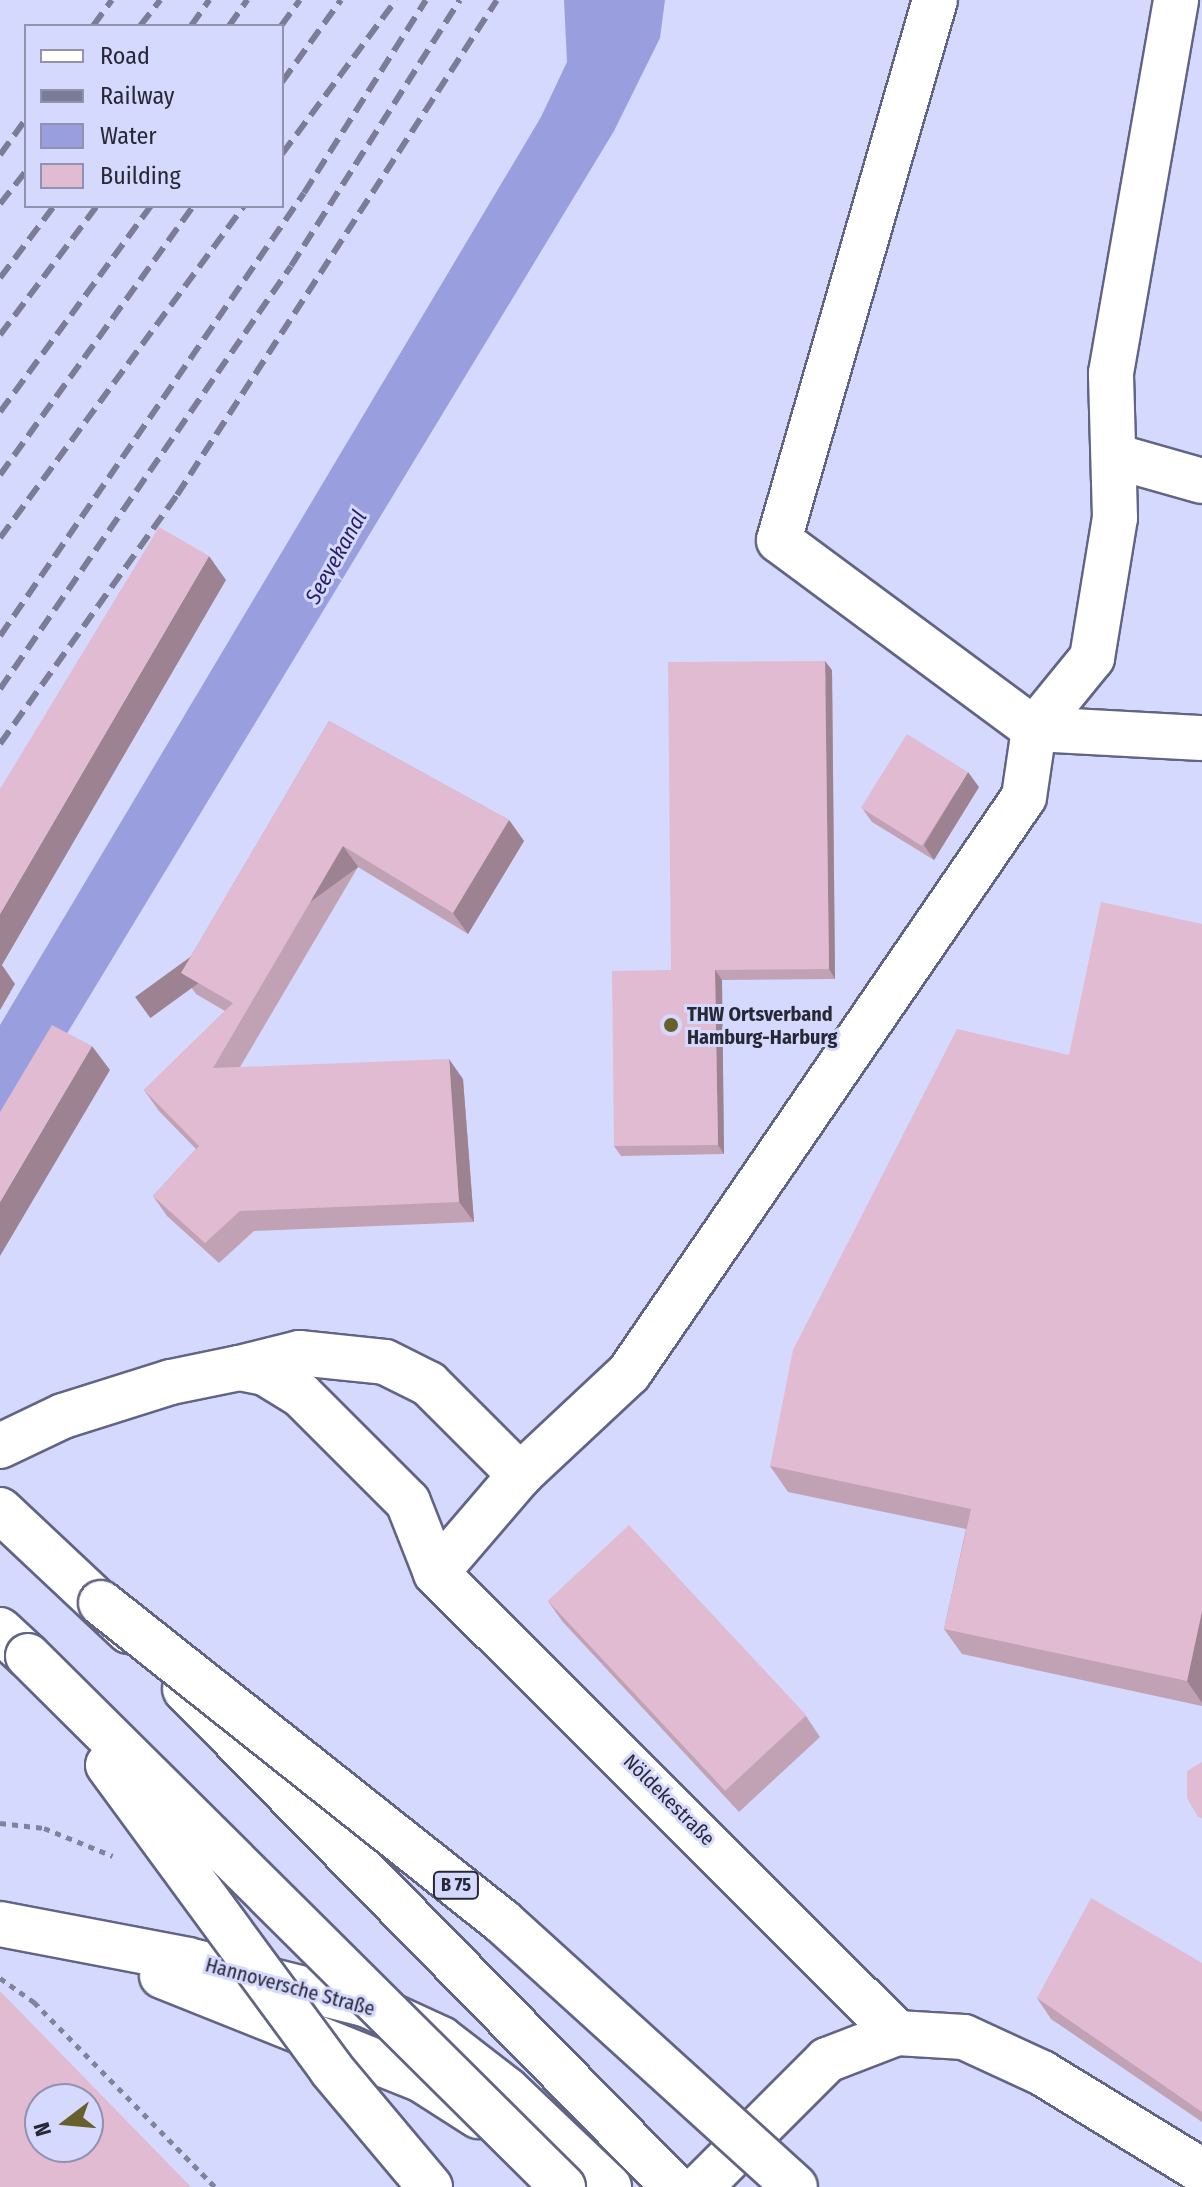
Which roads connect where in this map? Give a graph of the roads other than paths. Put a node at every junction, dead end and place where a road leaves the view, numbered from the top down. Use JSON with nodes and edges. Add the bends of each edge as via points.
{"nodes":[{"id":1,"x":935,"y":0,"type":"edge"},
{"id":2,"x":1176,"y":0,"type":"edge"},
{"id":3,"x":1114,"y":456,"type":"junction"},
{"id":4,"x":1202,"y":481,"type":"edge"},
{"id":5,"x":1034,"y":729,"type":"junction"},
{"id":6,"x":1202,"y":738,"type":"edge"},
{"id":7,"x":239,"y":1368,"type":"junction"},
{"id":8,"x":0,"y":1446,"type":"edge"},
{"id":9,"x":520,"y":1475,"type":"junction"},
{"id":10,"x":0,"y":1510,"type":"edge"},
{"id":11,"x":436,"y":1573,"type":"junction"},
{"id":12,"x":101,"y":1603,"type":"junction"},
{"id":13,"x":14,"y":1643,"type":"edge"},
{"id":14,"x":0,"y":1924,"type":"edge"},
{"id":15,"x":55,"y":1934,"type":"junction"},
{"id":16,"x":897,"y":2033,"type":"junction"},
{"id":17,"x":1202,"y":2171,"type":"edge"},
{"id":18,"x":430,"y":2187,"type":"edge"},
{"id":19,"x":563,"y":2187,"type":"edge"},
{"id":20,"x":587,"y":2187,"type":"edge"},
{"id":21,"x":609,"y":2187,"type":"edge"},
{"id":22,"x":674,"y":2187,"type":"edge"},
{"id":23,"x":700,"y":2187,"type":"edge"},
{"id":24,"x":795,"y":2187,"type":"edge"}],
"edges":[{"from":1,"to":5,"type":"main road","via":[[779,540]]},
{"from":2,"to":3,"type":"main road","via":[[1111,373]]},
{"from":3,"to":4,"type":"main road"},
{"from":3,"to":5,"type":"main road","via":[[1115,518],[1092,658]]},
{"from":5,"to":6,"type":"main road"},
{"from":5,"to":9,"type":"main road","via":[[1024,797],[679,1301],[629,1373]]},
{"from":7,"to":8,"type":"main road","via":[[125,1395]]},
{"from":7,"to":9,"type":"main road","via":[[299,1353],[385,1362],[429,1384]]},
{"from":7,"to":11,"type":"main road","via":[[265,1373],[301,1395],[408,1502]]},
{"from":9,"to":11,"type":"main road"},
{"from":10,"to":12,"type":"main road","number":"B 75"},
{"from":11,"to":16,"type":"main road","name":"Nöldekestraße"},
{"from":12,"to":22,"type":"main road","number":"B 75","bridge":true},
{"from":12,"to":24,"type":"main road","number":"B 75","bridge":true,"via":[[503,1922]]},
{"from":13,"to":18,"type":"main road","bridge":true,"via":[[331,2069]]},
{"from":13,"to":19,"type":"main road","bridge":true},
{"from":14,"to":15,"type":"main road","name":"Hannoversche Straße"},
{"from":15,"to":20,"type":"main road","name":"Hannoversche Straße","via":[[422,2080]]},
{"from":15,"to":21,"type":"main road","name":"Hannoversche Straße","via":[[365,2004],[441,2039],[507,2090]]},
{"from":16,"to":17,"type":"main road","via":[[964,2037]]},
{"from":16,"to":23,"type":"main road","via":[[827,2060]]}]}
